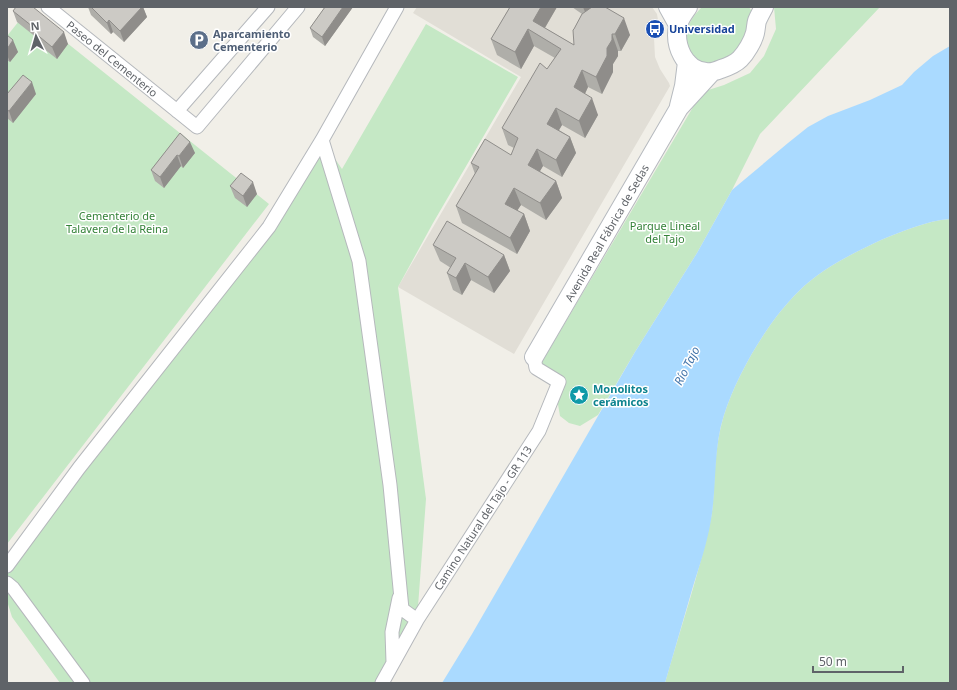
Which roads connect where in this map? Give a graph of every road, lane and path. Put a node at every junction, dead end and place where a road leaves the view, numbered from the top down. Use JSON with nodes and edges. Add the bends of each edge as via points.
{"nodes":[{"id":1,"x":48,"y":7,"type":"edge"},
{"id":2,"x":268,"y":7,"type":"edge"},
{"id":3,"x":298,"y":7,"type":"edge"},
{"id":4,"x":396,"y":7,"type":"edge"},
{"id":5,"x":668,"y":7,"type":"edge"},
{"id":6,"x":688,"y":7,"type":"edge"},
{"id":7,"x":758,"y":12,"type":"edge"},
{"id":8,"x":678,"y":25,"type":"junction"},
{"id":9,"x":687,"y":62,"type":"junction"},
{"id":10,"x":712,"y":72,"type":"junction"},
{"id":11,"x":679,"y":108,"type":"junction"},
{"id":12,"x":177,"y":111,"type":"junction"},
{"id":13,"x":322,"y":140,"type":"junction"},
{"id":14,"x":534,"y":357,"type":"joint"},
{"id":15,"x":7,"y":566,"type":"edge"},
{"id":16,"x":7,"y":584,"type":"edge"},
{"id":17,"x":400,"y":593,"type":"junction"},
{"id":18,"x":417,"y":620,"type":"junction"},
{"id":19,"x":393,"y":662,"type":"junction"},
{"id":20,"x":84,"y":683,"type":"edge"},
{"id":21,"x":382,"y":683,"type":"edge"}],
"edges":[{"from":1,"to":12,"type":"street","name":"Paseo del Cementerio"},
{"from":2,"to":12,"type":"street"},
{"from":3,"to":12,"type":"street","name":"Paseo del Cementerio","via":[[197,127]]},
{"from":4,"to":13,"type":"street"},
{"from":5,"to":8,"type":"street"},
{"from":6,"to":8,"type":"street"},
{"from":7,"to":10,"type":"street","name":"Avenida Real Fábrica de Sedas","via":[[754,34],[740,59],[728,67]]},
{"from":8,"to":9,"type":"street","via":[[676,38],[679,51]]},
{"from":9,"to":10,"type":"street","via":[[696,70]]},
{"from":9,"to":11,"type":"street","name":"Avenida Real Fábrica de Sedas"},
{"from":10,"to":11,"type":"street","name":"Avenida Real Fábrica de Sedas"},
{"from":11,"to":14,"type":"street","name":"Avenida Real Fábrica de Sedas"},
{"from":13,"to":15,"type":"street","via":[[269,227],[79,468]]},
{"from":13,"to":17,"type":"street","via":[[359,261],[390,485]]},
{"from":14,"to":18,"type":"street","name":"Camino Natural del Tajo - GR 113","via":[[536,368],[559,382],[539,431]]},
{"from":16,"to":20,"type":"street","via":[[13,588]]},
{"from":17,"to":18,"type":"street","via":[[402,609]]},
{"from":17,"to":19,"type":"street","via":[[392,632]]},
{"from":18,"to":19,"type":"street","name":"Camino Natural del Tajo - GR 113"},
{"from":19,"to":21,"type":"street","name":"Camino Natural del Tajo - GR 113"}]}
